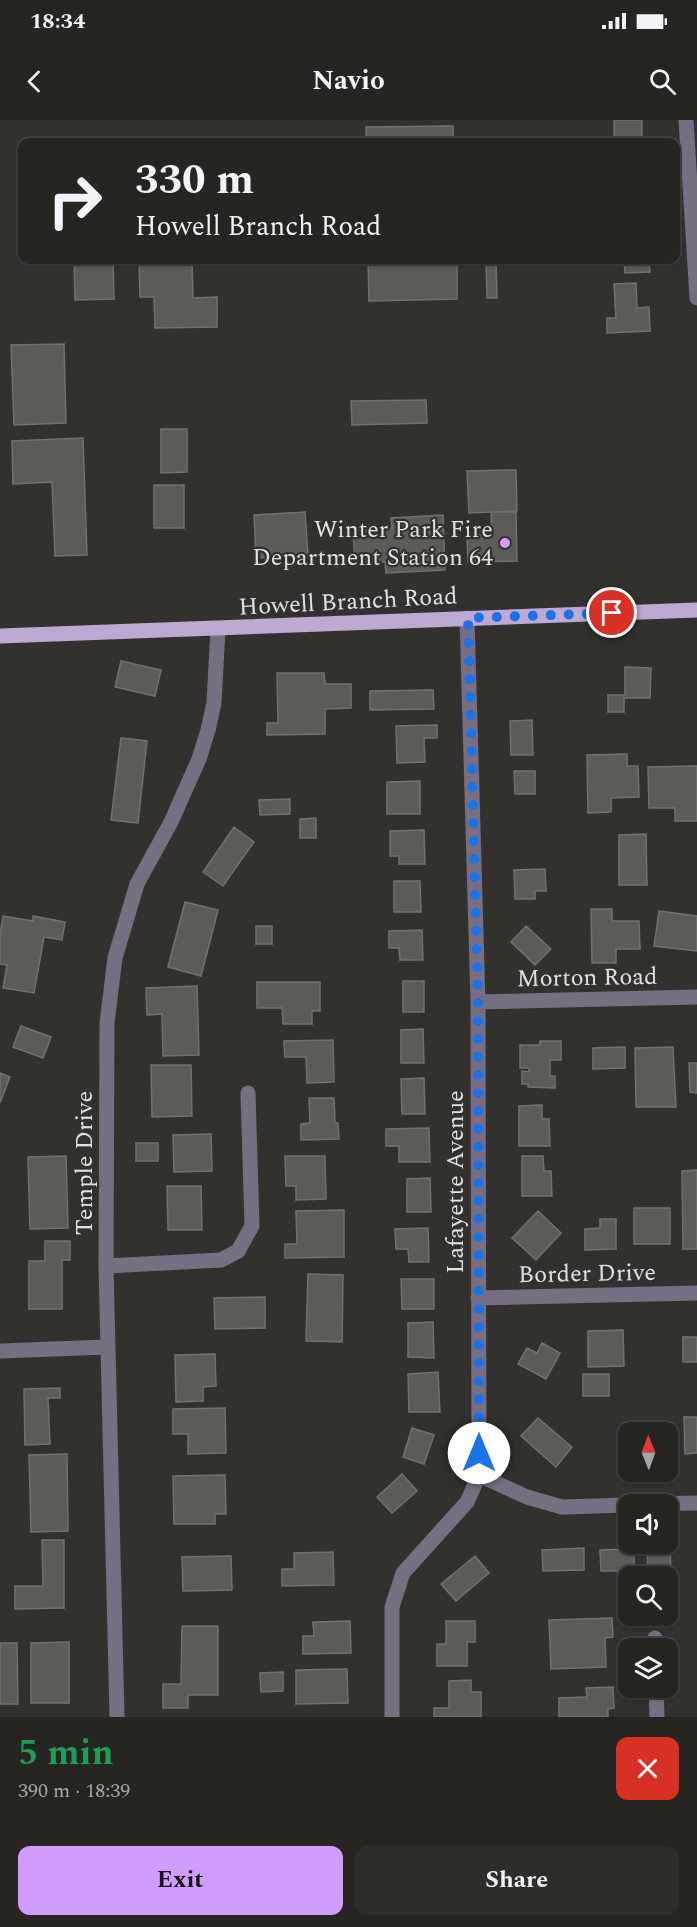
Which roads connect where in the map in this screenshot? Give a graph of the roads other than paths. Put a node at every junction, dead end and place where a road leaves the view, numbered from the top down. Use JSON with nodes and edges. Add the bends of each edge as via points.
{"nodes":[{"id":1,"x":686,"y":120,"type":"edge"},
{"id":2,"x":697,"y":298,"type":"edge"},
{"id":3,"x":697,"y":610,"type":"edge"},
{"id":4,"x":468,"y":618,"type":"junction"},
{"id":5,"x":218,"y":629,"type":"junction"},
{"id":6,"x":0,"y":636,"type":"edge"},
{"id":7,"x":697,"y":996,"type":"edge"},
{"id":8,"x":478,"y":1002,"type":"junction"},
{"id":9,"x":248,"y":1093,"type":"dead end"},
{"id":10,"x":105,"y":1266,"type":"junction"},
{"id":11,"x":697,"y":1293,"type":"edge"},
{"id":12,"x":478,"y":1298,"type":"junction"},
{"id":13,"x":107,"y":1347,"type":"junction"},
{"id":14,"x":0,"y":1351,"type":"edge"},
{"id":15,"x":479,"y":1475,"type":"junction"},
{"id":16,"x":678,"y":1503,"type":"edge"},
{"id":17,"x":697,"y":1503,"type":"edge"},
{"id":18,"x":618,"y":1505,"type":"edge"},
{"id":19,"x":656,"y":1698,"type":"edge"},
{"id":20,"x":117,"y":1717,"type":"edge"},
{"id":21,"x":392,"y":1717,"type":"edge"},
{"id":22,"x":657,"y":1717,"type":"edge"}],
"edges":[{"from":1,"to":2,"type":"street"},
{"from":3,"to":4,"type":"main road","name":"Howell Branch Road"},
{"from":4,"to":5,"type":"main road","name":"Howell Branch Road"},
{"from":4,"to":8,"type":"street","name":"Lafayette Avenue"},
{"from":5,"to":6,"type":"main road","name":"Howell Branch Road"},
{"from":5,"to":10,"type":"street","name":"Temple Drive","via":[[214,703],[205,740],[171,822],[137,884],[115,958],[107,1023]]},
{"from":7,"to":8,"type":"street","name":"Morton Road"},
{"from":8,"to":12,"type":"street","name":"Lafayette Avenue"},
{"from":9,"to":10,"type":"street","via":[[252,1226],[238,1251],[221,1260]]},
{"from":10,"to":13,"type":"street","name":"Temple Drive"},
{"from":11,"to":12,"type":"street","name":"Border Drive"},
{"from":12,"to":15,"type":"street","name":"Lafayette Avenue"},
{"from":13,"to":14,"type":"street"},
{"from":13,"to":20,"type":"street","name":"Temple Drive"},
{"from":15,"to":18,"type":"street","via":[[527,1497],[562,1507]]},
{"from":15,"to":21,"type":"street","name":"Lafayette Avenue","via":[[467,1502],[404,1573],[392,1607]]},
{"from":16,"to":17,"type":"street"},
{"from":19,"to":22,"type":"street"}]}
